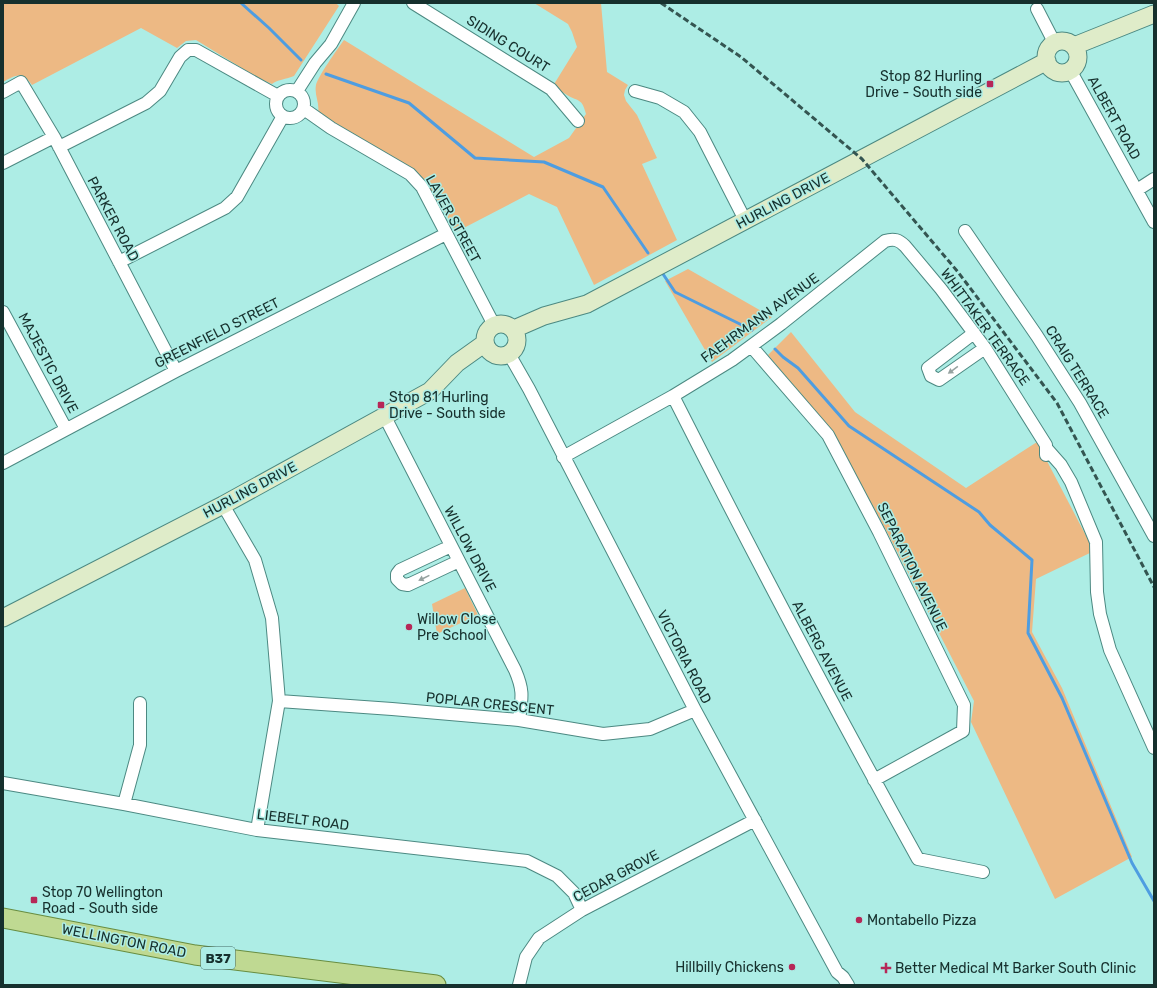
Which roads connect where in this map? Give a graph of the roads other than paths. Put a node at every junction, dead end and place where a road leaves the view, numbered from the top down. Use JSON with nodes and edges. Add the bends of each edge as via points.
{"nodes":[{"id":1,"x":354,"y":3,"type":"edge"},
{"id":2,"x":413,"y":3,"type":"edge"},
{"id":3,"x":1037,"y":9,"type":"dead end"},
{"id":4,"x":1154,"y":14,"type":"edge"},
{"id":5,"x":1054,"y":42,"type":"junction"},
{"id":6,"x":1074,"y":46,"type":"junction"},
{"id":7,"x":1046,"y":61,"type":"junction"},
{"id":8,"x":1070,"y":70,"type":"junction"},
{"id":9,"x":297,"y":91,"type":"junction"},
{"id":10,"x":635,"y":91,"type":"dead end"},
{"id":11,"x":3,"y":92,"type":"edge"},
{"id":12,"x":278,"y":96,"type":"junction"},
{"id":13,"x":304,"y":109,"type":"junction"},
{"id":14,"x":284,"y":116,"type":"junction"},
{"id":15,"x":578,"y":121,"type":"dead end"},
{"id":16,"x":57,"y":142,"type":"junction"},
{"id":17,"x":3,"y":163,"type":"edge"},
{"id":18,"x":1154,"y":180,"type":"edge"},
{"id":19,"x":1137,"y":190,"type":"junction"},
{"id":20,"x":745,"y":220,"type":"junction"},
{"id":21,"x":1154,"y":222,"type":"edge"},
{"id":22,"x":965,"y":231,"type":"dead end"},
{"id":23,"x":446,"y":234,"type":"junction"},
{"id":24,"x":885,"y":241,"type":"joint"},
{"id":25,"x":119,"y":262,"type":"junction"},
{"id":26,"x":3,"y":312,"type":"edge"},
{"id":27,"x":494,"y":325,"type":"junction"},
{"id":28,"x":514,"y":329,"type":"junction"},
{"id":29,"x":974,"y":333,"type":"junction"},
{"id":30,"x":485,"y":343,"type":"junction"},
{"id":31,"x":751,"y":346,"type":"junction"},
{"id":32,"x":985,"y":348,"type":"junction"},
{"id":33,"x":509,"y":354,"type":"junction"},
{"id":34,"x":176,"y":371,"type":"junction"},
{"id":35,"x":672,"y":396,"type":"junction"},
{"id":36,"x":385,"y":417,"type":"junction"},
{"id":37,"x":66,"y":429,"type":"junction"},
{"id":38,"x":563,"y":457,"type":"junction"},
{"id":39,"x":3,"y":463,"type":"edge"},
{"id":40,"x":223,"y":505,"type":"junction"},
{"id":41,"x":1154,"y":536,"type":"edge"},
{"id":42,"x":451,"y":546,"type":"junction"},
{"id":43,"x":458,"y":560,"type":"junction"},
{"id":44,"x":3,"y":618,"type":"edge"},
{"id":45,"x":279,"y":701,"type":"junction"},
{"id":46,"x":140,"y":703,"type":"dead end"},
{"id":47,"x":695,"y":710,"type":"junction"},
{"id":48,"x":519,"y":720,"type":"junction"},
{"id":49,"x":1154,"y":748,"type":"edge"},
{"id":50,"x":874,"y":780,"type":"junction"},
{"id":51,"x":3,"y":783,"type":"edge"},
{"id":52,"x":124,"y":804,"type":"junction"},
{"id":53,"x":755,"y":820,"type":"junction"},
{"id":54,"x":257,"y":830,"type":"junction"},
{"id":55,"x":983,"y":872,"type":"dead end"},
{"id":56,"x":582,"y":910,"type":"junction"},
{"id":57,"x":3,"y":918,"type":"edge"},
{"id":58,"x":836,"y":972,"type":"junction"},
{"id":59,"x":436,"y":985,"type":"edge"},
{"id":60,"x":520,"y":985,"type":"edge"},
{"id":61,"x":840,"y":985,"type":"edge"},
{"id":62,"x":848,"y":985,"type":"edge"}],
"edges":[{"from":1,"to":9,"type":"street","via":[[331,44]]},
{"from":2,"to":15,"type":"street","name":"SIDING COURT","via":[[551,89]]},
{"from":3,"to":5,"type":"street"},
{"from":4,"to":6,"type":"street"},
{"from":5,"to":6,"type":"street","via":[[1065,41]]},
{"from":5,"to":7,"type":"street","via":[[1047,50]]},
{"from":6,"to":8,"type":"street","via":[[1077,51],[1077,62]]},
{"from":7,"to":8,"type":"street","via":[[1056,72]]},
{"from":7,"to":20,"type":"street","name":"HURLING DRIVE"},
{"from":8,"to":19,"type":"street","name":"ALBERT ROAD"},
{"from":9,"to":12,"type":"street","via":[[289,89]]},
{"from":9,"to":13,"type":"street","via":[[305,101]]},
{"from":10,"to":20,"type":"street","via":[[660,98],[684,112],[700,132]]},
{"from":11,"to":16,"type":"street","name":"PARKER ROAD","via":[[21,82]]},
{"from":12,"to":14,"type":"street","via":[[276,105],[280,114]]},
{"from":12,"to":16,"type":"street","via":[[196,50],[188,50],[180,57],[160,91],[146,104]]},
{"from":13,"to":14,"type":"street","via":[[293,118]]},
{"from":13,"to":23,"type":"street","name":"LAVER STREET","via":[[330,128],[410,174],[422,187]]},
{"from":14,"to":25,"type":"street","via":[[237,197],[225,208]]},
{"from":16,"to":17,"type":"street"},
{"from":16,"to":25,"type":"street","name":"PARKER ROAD"},
{"from":18,"to":19,"type":"street"},
{"from":19,"to":21,"type":"street","name":"ALBERT ROAD"},
{"from":20,"to":28,"type":"street","name":"HURLING DRIVE","via":[[587,304],[544,316]]},
{"from":22,"to":41,"type":"street","name":"CRAIG TERRACE","via":[[1080,403]]},
{"from":23,"to":27,"type":"street","name":"LAVER STREET"},
{"from":23,"to":34,"type":"street","name":"GREENFIELD STREET"},
{"from":24,"to":29,"type":"street","name":"WHITTAKER TERRACE","via":[[895,240],[905,246]]},
{"from":24,"to":31,"type":"street","name":"FAEHRMANN AVENUE"},
{"from":25,"to":34,"type":"street","name":"PARKER ROAD"},
{"from":26,"to":37,"type":"street","name":"MAJESTIC DRIVE"},
{"from":27,"to":28,"type":"street","via":[[505,324]]},
{"from":27,"to":30,"type":"street","via":[[487,332]]},
{"from":28,"to":33,"type":"street","via":[[518,340],[514,350]]},
{"from":29,"to":32,"type":"street","name":"WHITTAKER TERRACE"},
{"from":32,"to":29,"type":"street","one_way":true,"via":[[939,380],[931,376],[928,368]]},
{"from":30,"to":33,"type":"street","via":[[493,354]]},
{"from":30,"to":36,"type":"street","name":"HURLING DRIVE","via":[[456,364],[430,391]]},
{"from":31,"to":35,"type":"street","name":"FAEHRMANN AVENUE","via":[[713,373]]},
{"from":31,"to":50,"type":"street","name":"SEPARATION AVENUE","via":[[828,435],[964,705],[962,731]]},
{"from":32,"to":49,"type":"street","name":"WHITTAKER TERRACE","via":[[1046,445],[1046,451],[1061,465],[1071,482],[1096,542],[1100,614],[1110,650]]},
{"from":33,"to":38,"type":"street","name":"VICTORIA ROAD"},
{"from":34,"to":37,"type":"street","name":"GREENFIELD STREET"},
{"from":35,"to":38,"type":"street","name":"FAEHRMANN AVENUE"},
{"from":35,"to":50,"type":"street","name":"ALBERG AVENUE"},
{"from":36,"to":40,"type":"street","name":"HURLING DRIVE"},
{"from":36,"to":42,"type":"street","name":"WILLOW DRIVE"},
{"from":37,"to":39,"type":"street","name":"GREENFIELD STREET"},
{"from":38,"to":47,"type":"street","name":"VICTORIA ROAD"},
{"from":40,"to":44,"type":"street","name":"HURLING DRIVE"},
{"from":40,"to":45,"type":"street","via":[[254,560],[272,618]]},
{"from":42,"to":43,"type":"street","name":"WILLOW DRIVE"},
{"from":43,"to":42,"type":"street","one_way":true,"via":[[408,585],[397,579],[400,570]]},
{"from":43,"to":48,"type":"street","name":"WILLOW DRIVE","via":[[520,683],[522,694]]},
{"from":45,"to":48,"type":"street","name":"POPLAR CRESCENT"},
{"from":45,"to":54,"type":"street"},
{"from":46,"to":52,"type":"street","via":[[140,745]]},
{"from":47,"to":48,"type":"street","name":"POPLAR CRESCENT","via":[[650,729],[603,734]]},
{"from":47,"to":53,"type":"street","name":"VICTORIA ROAD"},
{"from":50,"to":55,"type":"street","name":"ALBERG AVENUE","via":[[918,859]]},
{"from":51,"to":52,"type":"street","name":"LIEBELT ROAD"},
{"from":52,"to":54,"type":"street","name":"LIEBELT ROAD"},
{"from":53,"to":56,"type":"street","name":"CEDAR GROVE"},
{"from":53,"to":58,"type":"street","name":"VICTORIA ROAD"},
{"from":54,"to":56,"type":"street","name":"LIEBELT ROAD","via":[[527,861],[557,876],[574,893]]},
{"from":56,"to":60,"type":"street","name":"CEDAR GROVE","via":[[539,938],[526,957]]},
{"from":57,"to":59,"type":"main road","name":"WELLINGTON ROAD","number":"B37","via":[[195,955]]},
{"from":58,"to":61,"type":"street","name":"VICTORIA ROAD"},
{"from":58,"to":62,"type":"street","name":"VICTORIA ROAD"}]}
